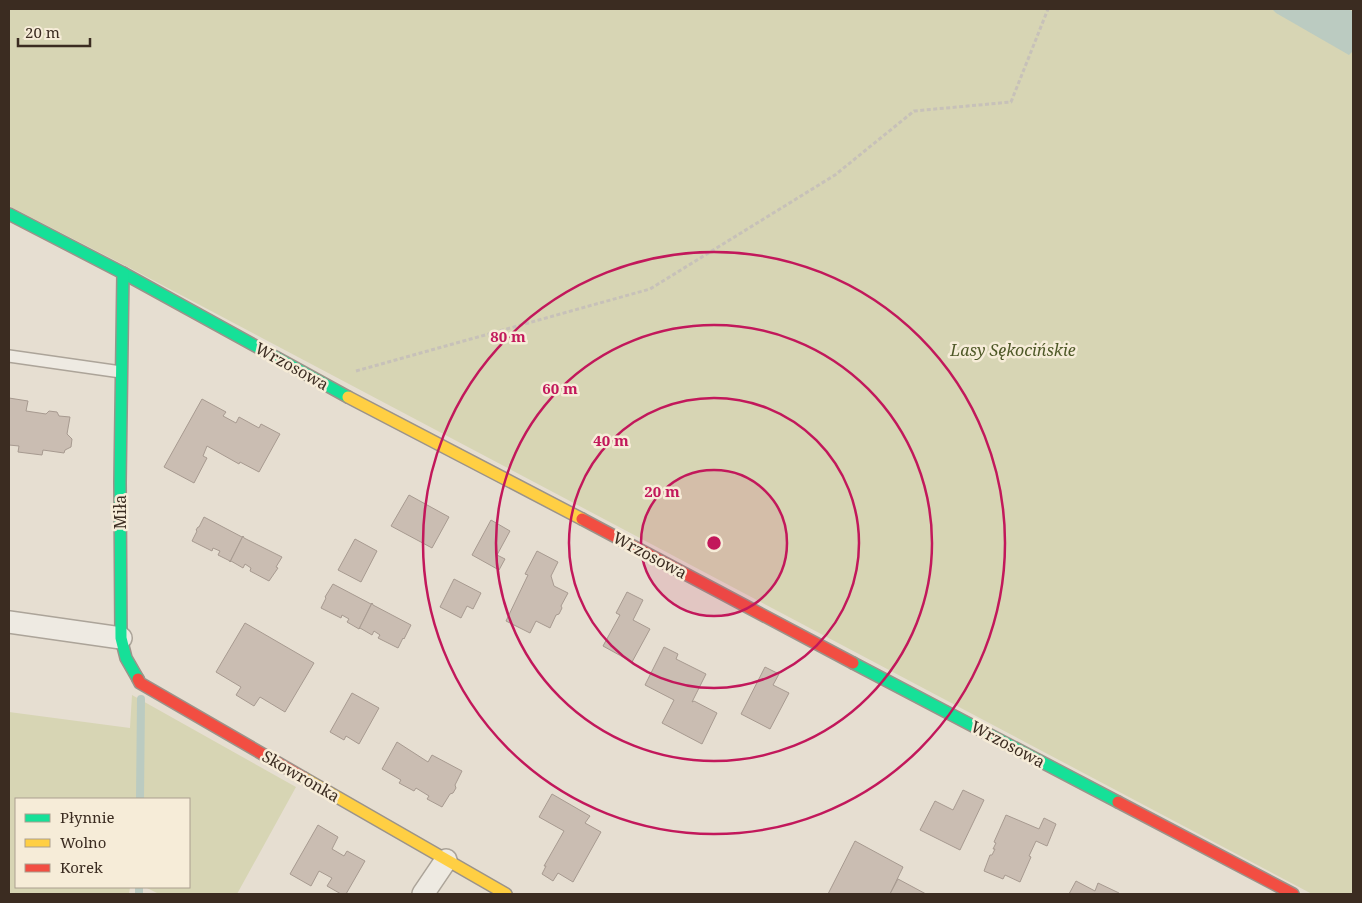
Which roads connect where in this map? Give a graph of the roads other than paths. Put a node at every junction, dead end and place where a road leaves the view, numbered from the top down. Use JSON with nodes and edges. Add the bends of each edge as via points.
{"nodes":[{"id":1,"x":9,"y":214,"type":"edge"},
{"id":2,"x":123,"y":273,"type":"junction"},
{"id":3,"x":9,"y":356,"type":"edge"},
{"id":4,"x":121,"y":372,"type":"junction"},
{"id":5,"x":9,"y":622,"type":"edge"},
{"id":6,"x":121,"y":638,"type":"junction"},
{"id":7,"x":446,"y":860,"type":"junction"},
{"id":8,"x":423,"y":894,"type":"edge"},
{"id":9,"x":506,"y":894,"type":"edge"},
{"id":10,"x":1293,"y":894,"type":"edge"}],
"edges":[{"from":1,"to":2,"type":"street","name":"Wrzosowa"},
{"from":2,"to":4,"type":"street","name":"Miła"},
{"from":2,"to":10,"type":"street","name":"Wrzosowa","via":[[319,381]]},
{"from":3,"to":4,"type":"lane"},
{"from":4,"to":6,"type":"street","name":"Miła"},
{"from":5,"to":6,"type":"street"},
{"from":6,"to":7,"type":"street","name":"Skowronka","via":[[126,658],[140,683]]},
{"from":7,"to":8,"type":"street"},
{"from":7,"to":9,"type":"street","name":"Skowronka"}]}
